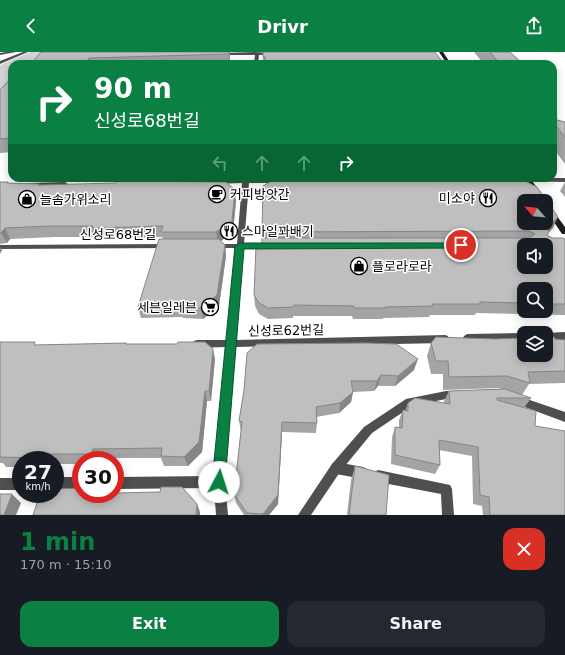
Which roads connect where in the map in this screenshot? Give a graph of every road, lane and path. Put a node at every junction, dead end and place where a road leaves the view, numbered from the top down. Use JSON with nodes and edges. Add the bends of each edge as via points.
{"nodes":[{"id":1,"x":14,"y":52,"type":"edge"},
{"id":2,"x":26,"y":52,"type":"edge"},
{"id":3,"x":441,"y":52,"type":"edge"},
{"id":4,"x":257,"y":53,"type":"edge"},
{"id":5,"x":434,"y":53,"type":"edge"},
{"id":6,"x":0,"y":54,"type":"edge"},
{"id":7,"x":218,"y":54,"type":"edge"},
{"id":8,"x":280,"y":54,"type":"edge"},
{"id":9,"x":0,"y":63,"type":"edge"},
{"id":10,"x":245,"y":182,"type":"edge"},
{"id":11,"x":530,"y":182,"type":"edge"},
{"id":12,"x":71,"y":184,"type":"edge"},
{"id":13,"x":24,"y":185,"type":"edge"},
{"id":14,"x":538,"y":194,"type":"edge"},
{"id":15,"x":553,"y":215,"type":"edge"},
{"id":16,"x":565,"y":232,"type":"edge"},
{"id":17,"x":176,"y":246,"type":"edge"},
{"id":18,"x":208,"y":246,"type":"edge"},
{"id":19,"x":240,"y":246,"type":"junction"},
{"id":20,"x":271,"y":246,"type":"edge"},
{"id":21,"x":0,"y":247,"type":"edge"},
{"id":22,"x":553,"y":336,"type":"edge"},
{"id":23,"x":565,"y":336,"type":"edge"},
{"id":24,"x":517,"y":337,"type":"edge"},
{"id":25,"x":191,"y":344,"type":"edge"},
{"id":26,"x":231,"y":344,"type":"junction"},
{"id":27,"x":469,"y":395,"type":"edge"},
{"id":28,"x":507,"y":397,"type":"edge"},
{"id":29,"x":565,"y":417,"type":"edge"},
{"id":30,"x":336,"y":468,"type":"junction"},
{"id":31,"x":219,"y":482,"type":"junction"},
{"id":32,"x":124,"y":483,"type":"edge"},
{"id":33,"x":0,"y":484,"type":"edge"},
{"id":34,"x":12,"y":484,"type":"edge"},
{"id":35,"x":222,"y":515,"type":"edge"},
{"id":36,"x":304,"y":515,"type":"edge"},
{"id":37,"x":448,"y":515,"type":"edge"}],
"edges":[{"from":1,"to":6,"type":"street"},
{"from":2,"to":9,"type":"street"},
{"from":3,"to":5,"type":"street"},
{"from":4,"to":7,"type":"street"},
{"from":4,"to":8,"type":"street"},
{"from":10,"to":19,"type":"street"},
{"from":11,"to":14,"type":"street"},
{"from":12,"to":13,"type":"street"},
{"from":15,"to":16,"type":"street"},
{"from":17,"to":21,"type":"street","name":"신성로68번길"},
{"from":18,"to":19,"type":"street"},
{"from":19,"to":20,"type":"street"},
{"from":19,"to":26,"type":"street"},
{"from":22,"to":23,"type":"street"},
{"from":24,"to":26,"type":"street","name":"신성로62번길"},
{"from":25,"to":26,"type":"street","name":"신성로62번길"},
{"from":26,"to":31,"type":"street"},
{"from":27,"to":30,"type":"street","via":[[446,395],[410,402],[368,430]]},
{"from":28,"to":29,"type":"street"},
{"from":30,"to":36,"type":"street"},
{"from":30,"to":37,"type":"street","via":[[446,489]]},
{"from":31,"to":32,"type":"street"},
{"from":31,"to":35,"type":"street"},
{"from":33,"to":34,"type":"street"}]}
